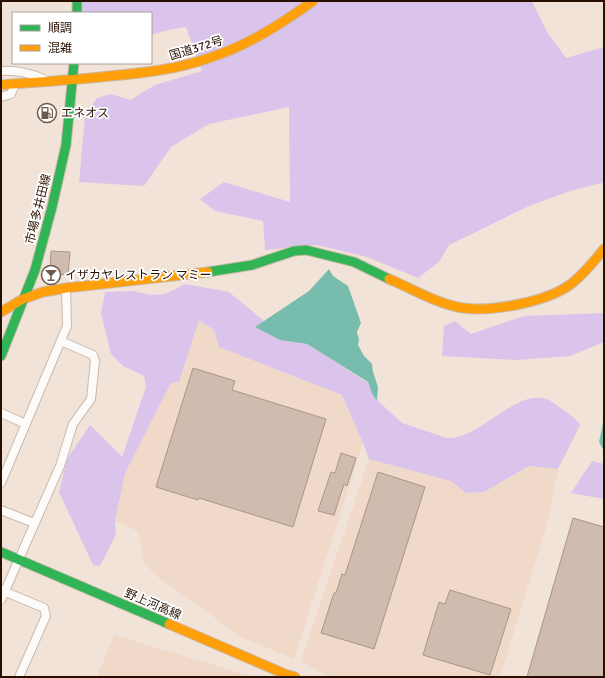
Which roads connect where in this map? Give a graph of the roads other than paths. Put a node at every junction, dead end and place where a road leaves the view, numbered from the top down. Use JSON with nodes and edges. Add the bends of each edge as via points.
{"nodes":[{"id":1,"x":77,"y":1,"type":"edge"},
{"id":2,"x":313,"y":1,"type":"edge"},
{"id":3,"x":77,"y":12,"type":"edge"},
{"id":4,"x":74,"y":64,"type":"edge"},
{"id":5,"x":1,"y":71,"type":"edge"},
{"id":6,"x":73,"y":80,"type":"junction"},
{"id":7,"x":47,"y":82,"type":"junction"},
{"id":8,"x":15,"y":84,"type":"junction"},
{"id":9,"x":1,"y":85,"type":"edge"},
{"id":10,"x":1,"y":97,"type":"edge"},
{"id":11,"x":604,"y":249,"type":"edge"},
{"id":12,"x":66,"y":288,"type":"junction"},
{"id":13,"x":23,"y":299,"type":"junction"},
{"id":14,"x":1,"y":312,"type":"edge"},
{"id":15,"x":61,"y":341,"type":"junction"},
{"id":16,"x":1,"y":356,"type":"edge"},
{"id":17,"x":1,"y":413,"type":"edge"},
{"id":18,"x":26,"y":424,"type":"junction"},
{"id":19,"x":1,"y":483,"type":"edge"},
{"id":20,"x":1,"y":510,"type":"edge"},
{"id":21,"x":34,"y":523,"type":"junction"},
{"id":22,"x":1,"y":552,"type":"edge"},
{"id":23,"x":18,"y":559,"type":"junction"},
{"id":24,"x":3,"y":590,"type":"edge"},
{"id":25,"x":1,"y":600,"type":"edge"},
{"id":26,"x":285,"y":675,"type":"edge"},
{"id":27,"x":19,"y":677,"type":"edge"},
{"id":28,"x":295,"y":677,"type":"edge"}],
"edges":[{"from":1,"to":3,"type":"main road"},
{"from":2,"to":6,"type":"main road","name":"国道372号","via":[[243,45],[220,55],[162,70]]},
{"from":4,"to":6,"type":"main road","name":"市場多井田線"},
{"from":5,"to":7,"type":"street","via":[[32,74]]},
{"from":6,"to":7,"type":"main road","name":"国道372号"},
{"from":6,"to":13,"type":"main road","name":"市場多井田線","via":[[66,145],[52,207],[35,270]]},
{"from":7,"to":8,"type":"main road","name":"国道372号"},
{"from":8,"to":9,"type":"main road","name":"国道372号"},
{"from":8,"to":10,"type":"street","via":[[11,94]]},
{"from":11,"to":12,"type":"main road","via":[[583,274],[559,292],[519,305],[480,309],[462,308],[435,300],[354,262],[306,250],[225,270]]},
{"from":12,"to":13,"type":"main road"},
{"from":12,"to":15,"type":"street","via":[[67,326]]},
{"from":13,"to":14,"type":"main road"},
{"from":13,"to":16,"type":"main road","name":"市場多井田線"},
{"from":15,"to":18,"type":"street"},
{"from":15,"to":21,"type":"street","via":[[94,355],[91,399],[73,424],[60,466]]},
{"from":17,"to":18,"type":"street"},
{"from":18,"to":19,"type":"street"},
{"from":20,"to":21,"type":"street"},
{"from":21,"to":23,"type":"street"},
{"from":22,"to":23,"type":"main road","name":"野上河高線"},
{"from":23,"to":24,"type":"street"},
{"from":23,"to":26,"type":"main road","name":"野上河高線"},
{"from":24,"to":25,"type":"street"},
{"from":24,"to":27,"type":"street","via":[[44,608],[46,616]]},
{"from":26,"to":28,"type":"main road","name":"野上河高線"}]}
